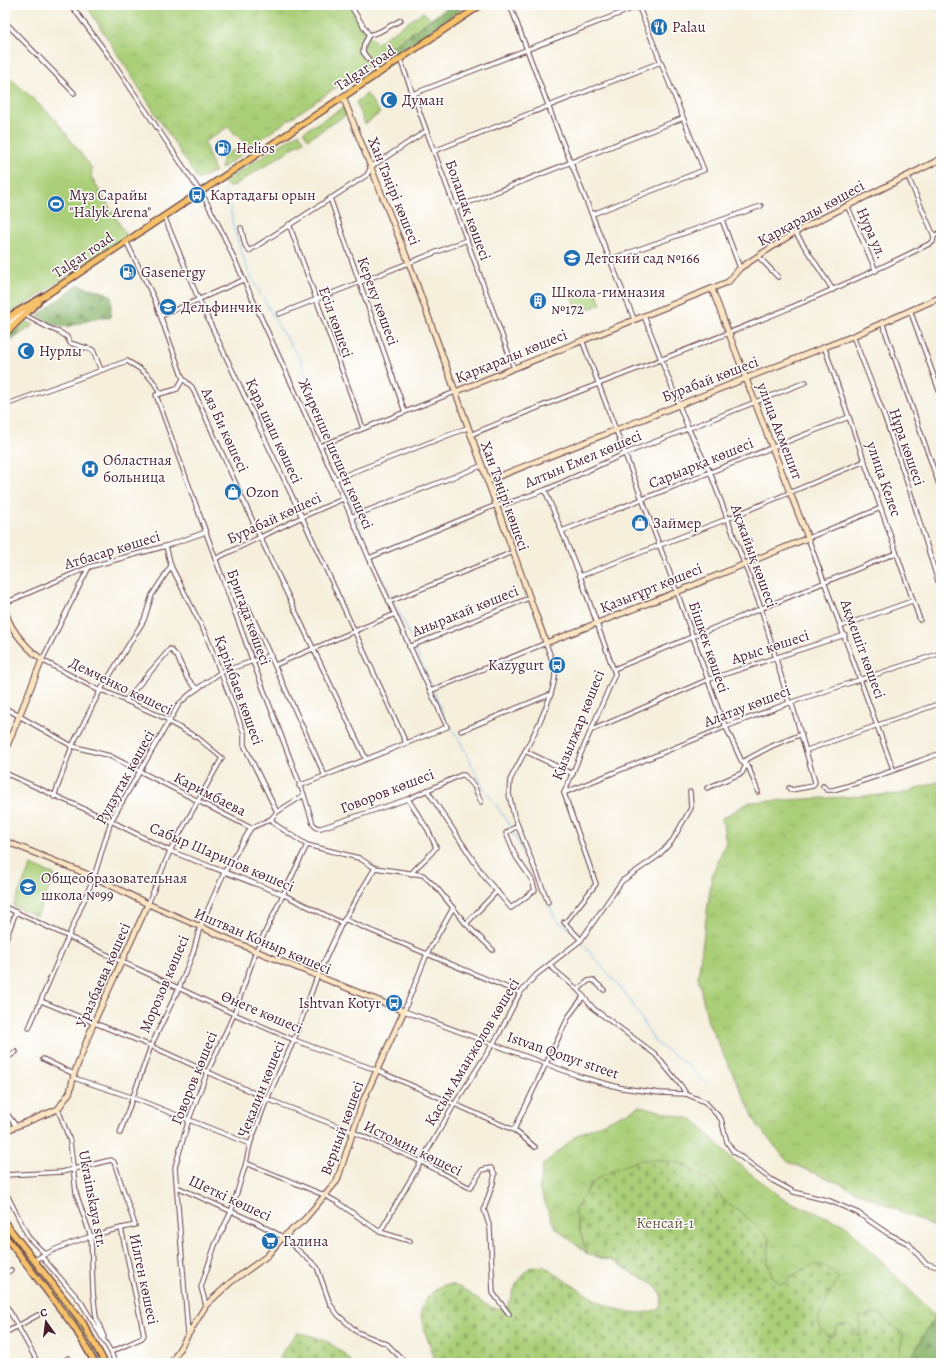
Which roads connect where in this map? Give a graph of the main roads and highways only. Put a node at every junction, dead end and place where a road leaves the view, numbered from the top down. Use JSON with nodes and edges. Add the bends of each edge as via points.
{"nodes":[{"id":1,"x":481,"y":5,"type":"edge"},
{"id":2,"x":46,"y":295,"type":"junction"},
{"id":3,"x":5,"y":319,"type":"edge"},
{"id":4,"x":5,"y":334,"type":"edge"},
{"id":5,"x":5,"y":1223,"type":"edge"},
{"id":6,"x":5,"y":1236,"type":"edge"},
{"id":7,"x":95,"y":1363,"type":"edge"},
{"id":8,"x":105,"y":1363,"type":"edge"}],
"edges":[{"from":1,"to":2,"type":"main road","name":"Talgar road"},
{"from":2,"to":3,"type":"main road"},
{"from":2,"to":4,"type":"main road"},
{"from":5,"to":8,"type":"main road","via":[[83,1323]]},
{"from":6,"to":7,"type":"main road","via":[[62,1310]]}]}
